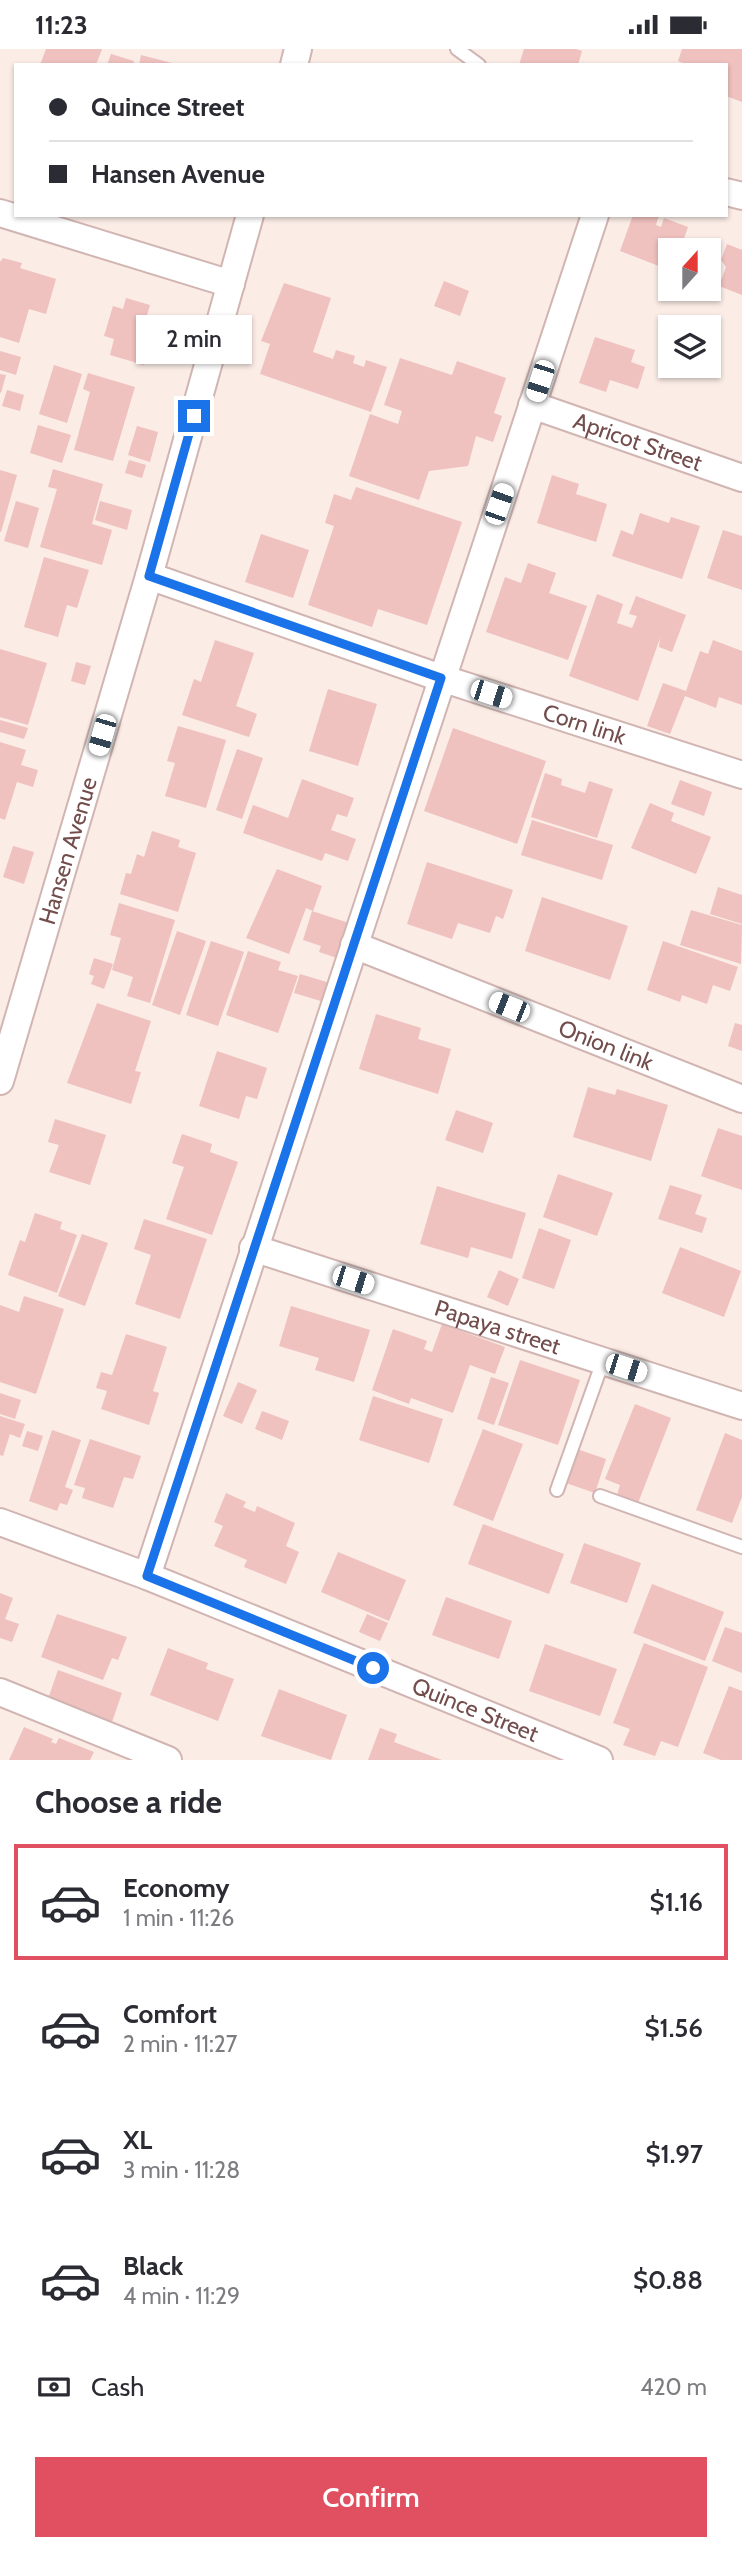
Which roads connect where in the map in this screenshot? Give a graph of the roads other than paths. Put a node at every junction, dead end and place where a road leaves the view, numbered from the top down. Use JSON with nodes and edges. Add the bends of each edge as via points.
{"nodes":[{"id":1,"x":457,"y":49,"type":"edge"},
{"id":2,"x":476,"y":63,"type":"edge"},
{"id":3,"x":0,"y":213,"type":"edge"},
{"id":4,"x":249,"y":217,"type":"edge"},
{"id":5,"x":594,"y":217,"type":"edge"},
{"id":6,"x":231,"y":284,"type":"junction"},
{"id":7,"x":532,"y":405,"type":"junction"},
{"id":8,"x":742,"y":478,"type":"edge"},
{"id":9,"x":149,"y":576,"type":"junction"},
{"id":10,"x":441,"y":678,"type":"junction"},
{"id":11,"x":742,"y":775,"type":"edge"},
{"id":12,"x":354,"y":945,"type":"junction"},
{"id":13,"x":0,"y":1081,"type":"edge"},
{"id":14,"x":742,"y":1099,"type":"edge"},
{"id":15,"x":253,"y":1248,"type":"junction"},
{"id":16,"x":603,"y":1361,"type":"junction"},
{"id":17,"x":742,"y":1406,"type":"edge"},
{"id":18,"x":557,"y":1490,"type":"dead end"},
{"id":19,"x":600,"y":1496,"type":"dead end"},
{"id":20,"x":0,"y":1522,"type":"edge"},
{"id":21,"x":742,"y":1547,"type":"edge"},
{"id":22,"x":147,"y":1576,"type":"junction"},
{"id":23,"x":0,"y":1692,"type":"edge"},
{"id":24,"x":168,"y":1760,"type":"edge"},
{"id":25,"x":599,"y":1760,"type":"edge"}],
"edges":[{"from":1,"to":2,"type":"lane"},
{"from":3,"to":6,"type":"street"},
{"from":4,"to":6,"type":"street","name":"Hansen Avenue"},
{"from":5,"to":7,"type":"street"},
{"from":6,"to":9,"type":"street","name":"Hansen Avenue"},
{"from":7,"to":8,"type":"street","name":"Apricot Street"},
{"from":7,"to":10,"type":"street"},
{"from":9,"to":10,"type":"street","name":"Corn link"},
{"from":9,"to":13,"type":"street","name":"Hansen Avenue"},
{"from":10,"to":11,"type":"street","name":"Corn link"},
{"from":10,"to":12,"type":"street"},
{"from":12,"to":14,"type":"street","name":"Onion link"},
{"from":12,"to":15,"type":"street"},
{"from":15,"to":16,"type":"street","name":"Papaya street"},
{"from":15,"to":22,"type":"street"},
{"from":16,"to":17,"type":"street","name":"Papaya street"},
{"from":16,"to":18,"type":"lane"},
{"from":19,"to":21,"type":"lane"},
{"from":20,"to":22,"type":"street","name":"Quince Street"},
{"from":22,"to":25,"type":"street","name":"Quince Street"},
{"from":23,"to":24,"type":"street"}]}
